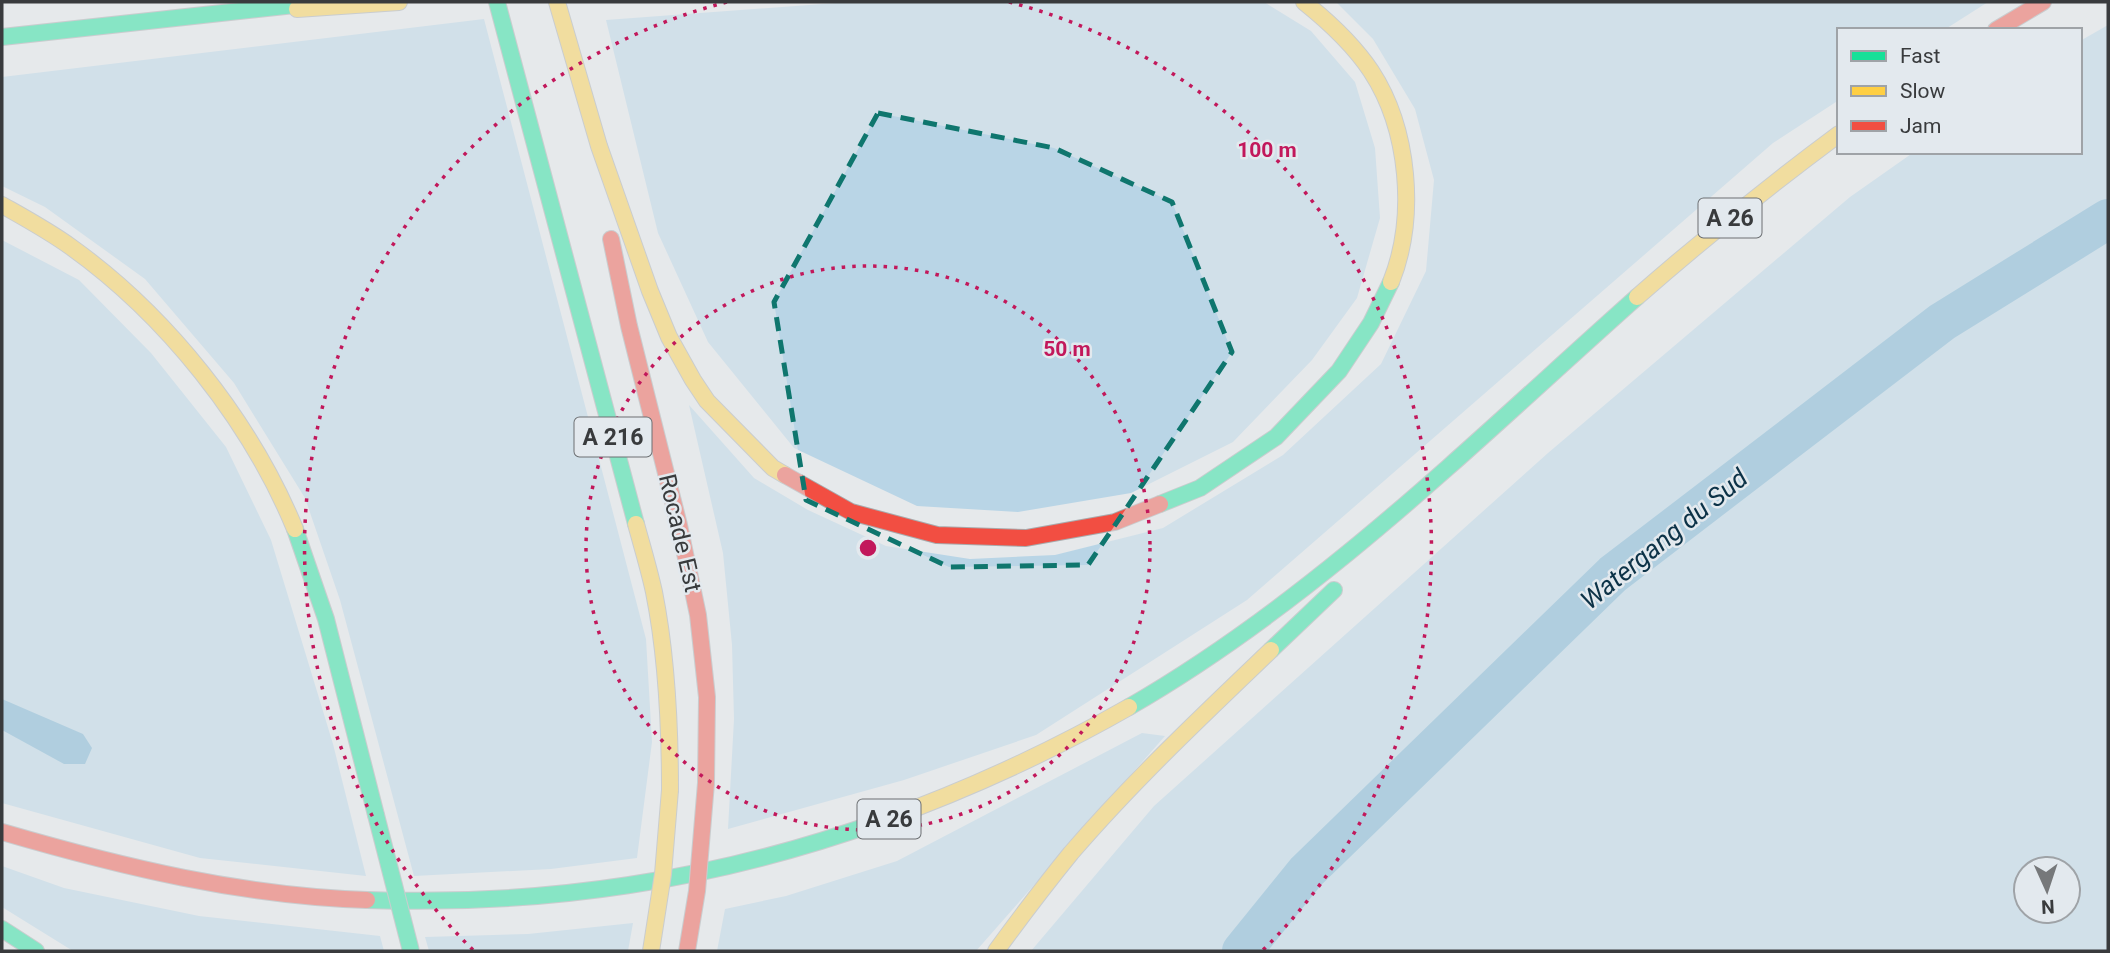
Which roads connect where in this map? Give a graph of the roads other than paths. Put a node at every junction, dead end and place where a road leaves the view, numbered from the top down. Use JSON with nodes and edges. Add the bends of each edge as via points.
{"nodes":[{"id":1,"x":322,"y":2,"type":"edge"},
{"id":2,"x":399,"y":2,"type":"edge"},
{"id":3,"x":497,"y":2,"type":"edge"},
{"id":4,"x":557,"y":2,"type":"edge"},
{"id":5,"x":1304,"y":2,"type":"edge"},
{"id":6,"x":2043,"y":2,"type":"edge"},
{"id":7,"x":225,"y":13,"type":"junction"},
{"id":8,"x":1999,"y":28,"type":"edge"},
{"id":9,"x":2,"y":37,"type":"edge"},
{"id":10,"x":579,"y":79,"type":"junction"},
{"id":11,"x":1837,"y":135,"type":"edge"},
{"id":12,"x":2,"y":205,"type":"edge"},
{"id":13,"x":1626,"y":308,"type":"junction"},
{"id":14,"x":1375,"y":551,"type":"dead end"},
{"id":15,"x":1345,"y":580,"type":"dead end"},
{"id":16,"x":2,"y":832,"type":"edge"},
{"id":17,"x":2,"y":929,"type":"edge"},
{"id":18,"x":36,"y":951,"type":"edge"},
{"id":19,"x":411,"y":951,"type":"edge"},
{"id":20,"x":650,"y":951,"type":"edge"},
{"id":21,"x":687,"y":951,"type":"edge"},
{"id":22,"x":996,"y":951,"type":"edge"}],
"edges":[{"from":1,"to":7,"type":"highway"},
{"from":2,"to":7,"type":"highway"},
{"from":3,"to":20,"type":"highway","number":"A 216","bridge":true,"via":[[663,635],[671,728],[670,790]]},
{"from":4,"to":10,"type":"highway","number":"A 216"},
{"from":5,"to":10,"type":"highway","via":[[1360,54],[1379,83],[1394,120],[1406,191],[1401,254],[1389,288],[1371,324],[1325,389],[1254,454],[1171,502],[1090,528],[1037,538],[949,538],[861,517],[789,479],[732,430],[688,375],[670,339]]},
{"from":6,"to":8,"type":"highway"},
{"from":7,"to":9,"type":"highway"},
{"from":10,"to":21,"type":"highway","name":"Rocade Est","number":"A 216","bridge":true,"via":[[629,326],[698,615],[707,696],[706,783]]},
{"from":11,"to":13,"type":"highway","number":"A 26","via":[[1685,254]]},
{"from":12,"to":19,"type":"highway","bridge":true,"via":[[64,240],[138,302],[198,368],[252,443],[284,503],[311,572]]},
{"from":13,"to":14,"type":"highway"},
{"from":13,"to":16,"type":"highway","number":"A 26","via":[[1366,538],[1171,682],[994,778],[817,844],[630,887],[427,904],[248,890],[149,872]]},
{"from":15,"to":22,"type":"highway","via":[[1128,791]]},
{"from":17,"to":18,"type":"highway"}]}
